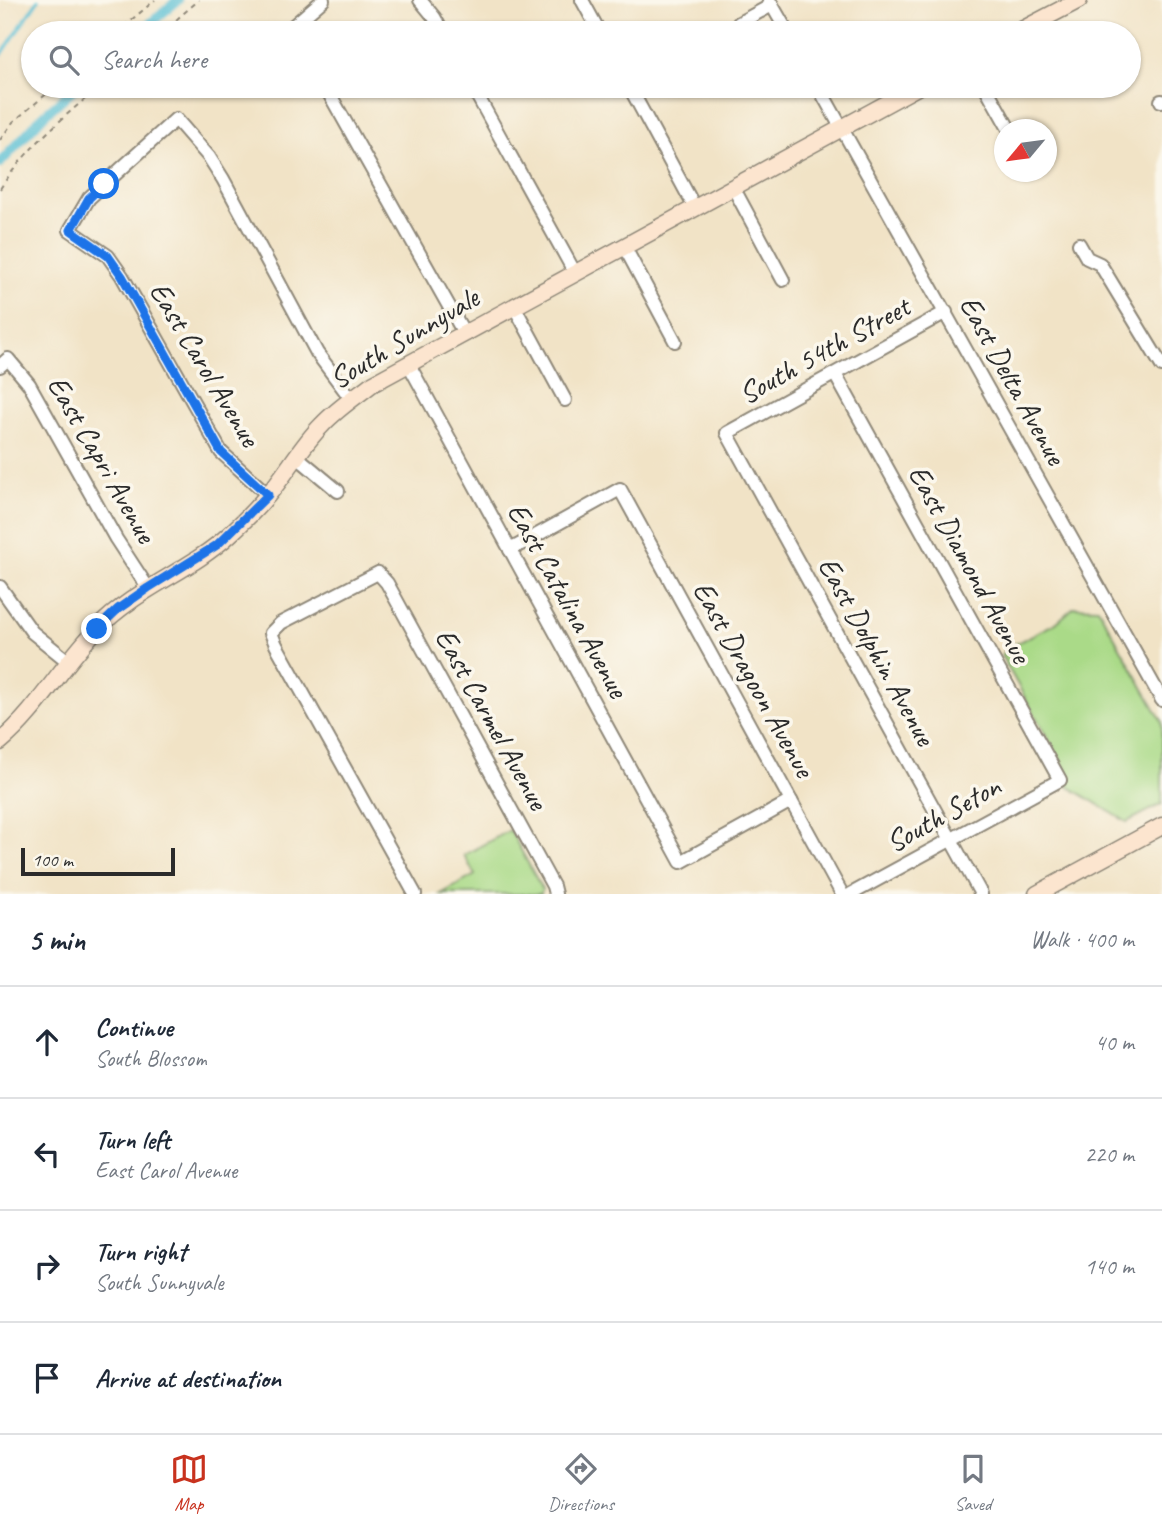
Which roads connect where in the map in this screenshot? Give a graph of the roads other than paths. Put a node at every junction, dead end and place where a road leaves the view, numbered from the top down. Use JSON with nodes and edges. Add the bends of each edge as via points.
{"nodes":[{"id":1,"x":323,"y":0,"type":"edge"},
{"id":2,"x":421,"y":0,"type":"edge"},
{"id":3,"x":582,"y":0,"type":"edge"},
{"id":4,"x":1079,"y":0,"type":"edge"},
{"id":5,"x":771,"y":2,"type":"edge"},
{"id":6,"x":299,"y":21,"type":"edge"},
{"id":7,"x":435,"y":21,"type":"edge"},
{"id":8,"x":593,"y":21,"type":"edge"},
{"id":9,"x":742,"y":21,"type":"edge"},
{"id":10,"x":781,"y":21,"type":"edge"},
{"id":11,"x":1039,"y":21,"type":"edge"},
{"id":12,"x":332,"y":98,"type":"edge"},
{"id":13,"x":479,"y":98,"type":"edge"},
{"id":14,"x":635,"y":98,"type":"edge"},
{"id":15,"x":825,"y":98,"type":"edge"},
{"id":16,"x":897,"y":98,"type":"edge"},
{"id":17,"x":992,"y":98,"type":"edge"},
{"id":18,"x":1004,"y":119,"type":"edge"},
{"id":19,"x":842,"y":128,"type":"junction"},
{"id":20,"x":733,"y":187,"type":"junction"},
{"id":21,"x":695,"y":208,"type":"junction"},
{"id":22,"x":1079,"y":244,"type":"dead end"},
{"id":23,"x":624,"y":246,"type":"junction"},
{"id":24,"x":575,"y":273,"type":"junction"},
{"id":25,"x":783,"y":280,"type":"dead end"},
{"id":26,"x":514,"y":306,"type":"junction"},
{"id":27,"x":946,"y":312,"type":"junction"},
{"id":28,"x":464,"y":333,"type":"junction"},
{"id":29,"x":675,"y":341,"type":"dead end"},
{"id":30,"x":4,"y":363,"type":"edge"},
{"id":31,"x":408,"y":363,"type":"junction"},
{"id":32,"x":1162,"y":366,"type":"edge"},
{"id":33,"x":835,"y":374,"type":"junction"},
{"id":34,"x":352,"y":400,"type":"junction"},
{"id":35,"x":565,"y":400,"type":"dead end"},
{"id":36,"x":727,"y":433,"type":"joint"},
{"id":37,"x":296,"y":456,"type":"junction"},
{"id":38,"x":338,"y":491,"type":"dead end"},
{"id":39,"x":268,"y":495,"type":"junction"},
{"id":40,"x":510,"y":550,"type":"junction"},
{"id":41,"x":0,"y":587,"type":"edge"},
{"id":42,"x":148,"y":588,"type":"junction"},
{"id":43,"x":69,"y":662,"type":"junction"},
{"id":44,"x":1162,"y":700,"type":"edge"},
{"id":45,"x":0,"y":742,"type":"edge"},
{"id":46,"x":1060,"y":780,"type":"joint"},
{"id":47,"x":791,"y":801,"type":"junction"},
{"id":48,"x":1162,"y":826,"type":"edge"},
{"id":49,"x":951,"y":840,"type":"junction"},
{"id":50,"x":1061,"y":888,"type":"edge"},
{"id":51,"x":415,"y":894,"type":"edge"},
{"id":52,"x":555,"y":894,"type":"edge"},
{"id":53,"x":842,"y":894,"type":"edge"},
{"id":54,"x":851,"y":894,"type":"edge"},
{"id":55,"x":981,"y":894,"type":"edge"},
{"id":56,"x":1037,"y":894,"type":"edge"}],
"edges":[{"from":1,"to":6,"type":"street"},
{"from":2,"to":7,"type":"street"},
{"from":3,"to":8,"type":"street"},
{"from":4,"to":11,"type":"street"},
{"from":5,"to":9,"type":"street"},
{"from":5,"to":10,"type":"street"},
{"from":12,"to":28,"type":"street"},
{"from":13,"to":24,"type":"street"},
{"from":14,"to":21,"type":"street"},
{"from":15,"to":19,"type":"street","name":"East Delta Avenue"},
{"from":16,"to":19,"type":"street","name":"South Sunnyvale"},
{"from":17,"to":18,"type":"street"},
{"from":19,"to":20,"type":"street","name":"South Sunnyvale"},
{"from":19,"to":27,"type":"street","name":"East Delta Avenue"},
{"from":20,"to":21,"type":"street","name":"South Sunnyvale"},
{"from":20,"to":25,"type":"street"},
{"from":21,"to":23,"type":"street","name":"South Sunnyvale"},
{"from":22,"to":32,"type":"street","via":[[1087,258],[1100,264]]},
{"from":23,"to":24,"type":"street","name":"South Sunnyvale"},
{"from":23,"to":29,"type":"street"},
{"from":24,"to":26,"type":"street","name":"South Sunnyvale"},
{"from":26,"to":28,"type":"street","name":"South Sunnyvale"},
{"from":26,"to":35,"type":"street"},
{"from":27,"to":33,"type":"street","name":"South 54th Street"},
{"from":27,"to":44,"type":"street","name":"East Delta Avenue"},
{"from":28,"to":31,"type":"street","name":"South Sunnyvale"},
{"from":30,"to":42,"type":"street","name":"East Capri Avenue","via":[[29,384]]},
{"from":31,"to":34,"type":"street","name":"South Sunnyvale"},
{"from":31,"to":40,"type":"street","name":"East Catalina Avenue"},
{"from":33,"to":36,"type":"street","name":"South 54th Street"},
{"from":33,"to":46,"type":"street","name":"East Diamond Avenue"},
{"from":34,"to":37,"type":"street","name":"South Sunnyvale","via":[[322,425]]},
{"from":34,"to":39,"type":"street","name":"East Carol Avenue","via":[[317,353],[223,179],[176,119],[89,198],[71,230],[108,256],[221,452]]},
{"from":36,"to":49,"type":"street","name":"East Dolphin Avenue"},
{"from":37,"to":38,"type":"street"},
{"from":37,"to":39,"type":"street","name":"South Sunnyvale"},
{"from":39,"to":42,"type":"street","name":"South Sunnyvale","via":[[217,545]]},
{"from":40,"to":47,"type":"street","name":"East Dragoon Avenue","via":[[620,489]]},
{"from":40,"to":47,"type":"street","name":"East Catalina Avenue","via":[[681,862]]},
{"from":41,"to":43,"type":"street","via":[[33,632]]},
{"from":42,"to":43,"type":"street","name":"South Sunnyvale","via":[[104,622]]},
{"from":43,"to":45,"type":"street","name":"South Sunnyvale","via":[[34,708]]},
{"from":46,"to":49,"type":"street","name":"South Seton"},
{"from":47,"to":53,"type":"street","name":"East Dragoon Avenue"},
{"from":48,"to":50,"type":"street"},
{"from":49,"to":54,"type":"street","name":"South Seton"},
{"from":49,"to":55,"type":"street","name":"East Dolphin Avenue"},
{"from":50,"to":56,"type":"street"},
{"from":51,"to":52,"type":"street","name":"East Carmel Avenue","via":[[271,632],[378,573]]}]}
